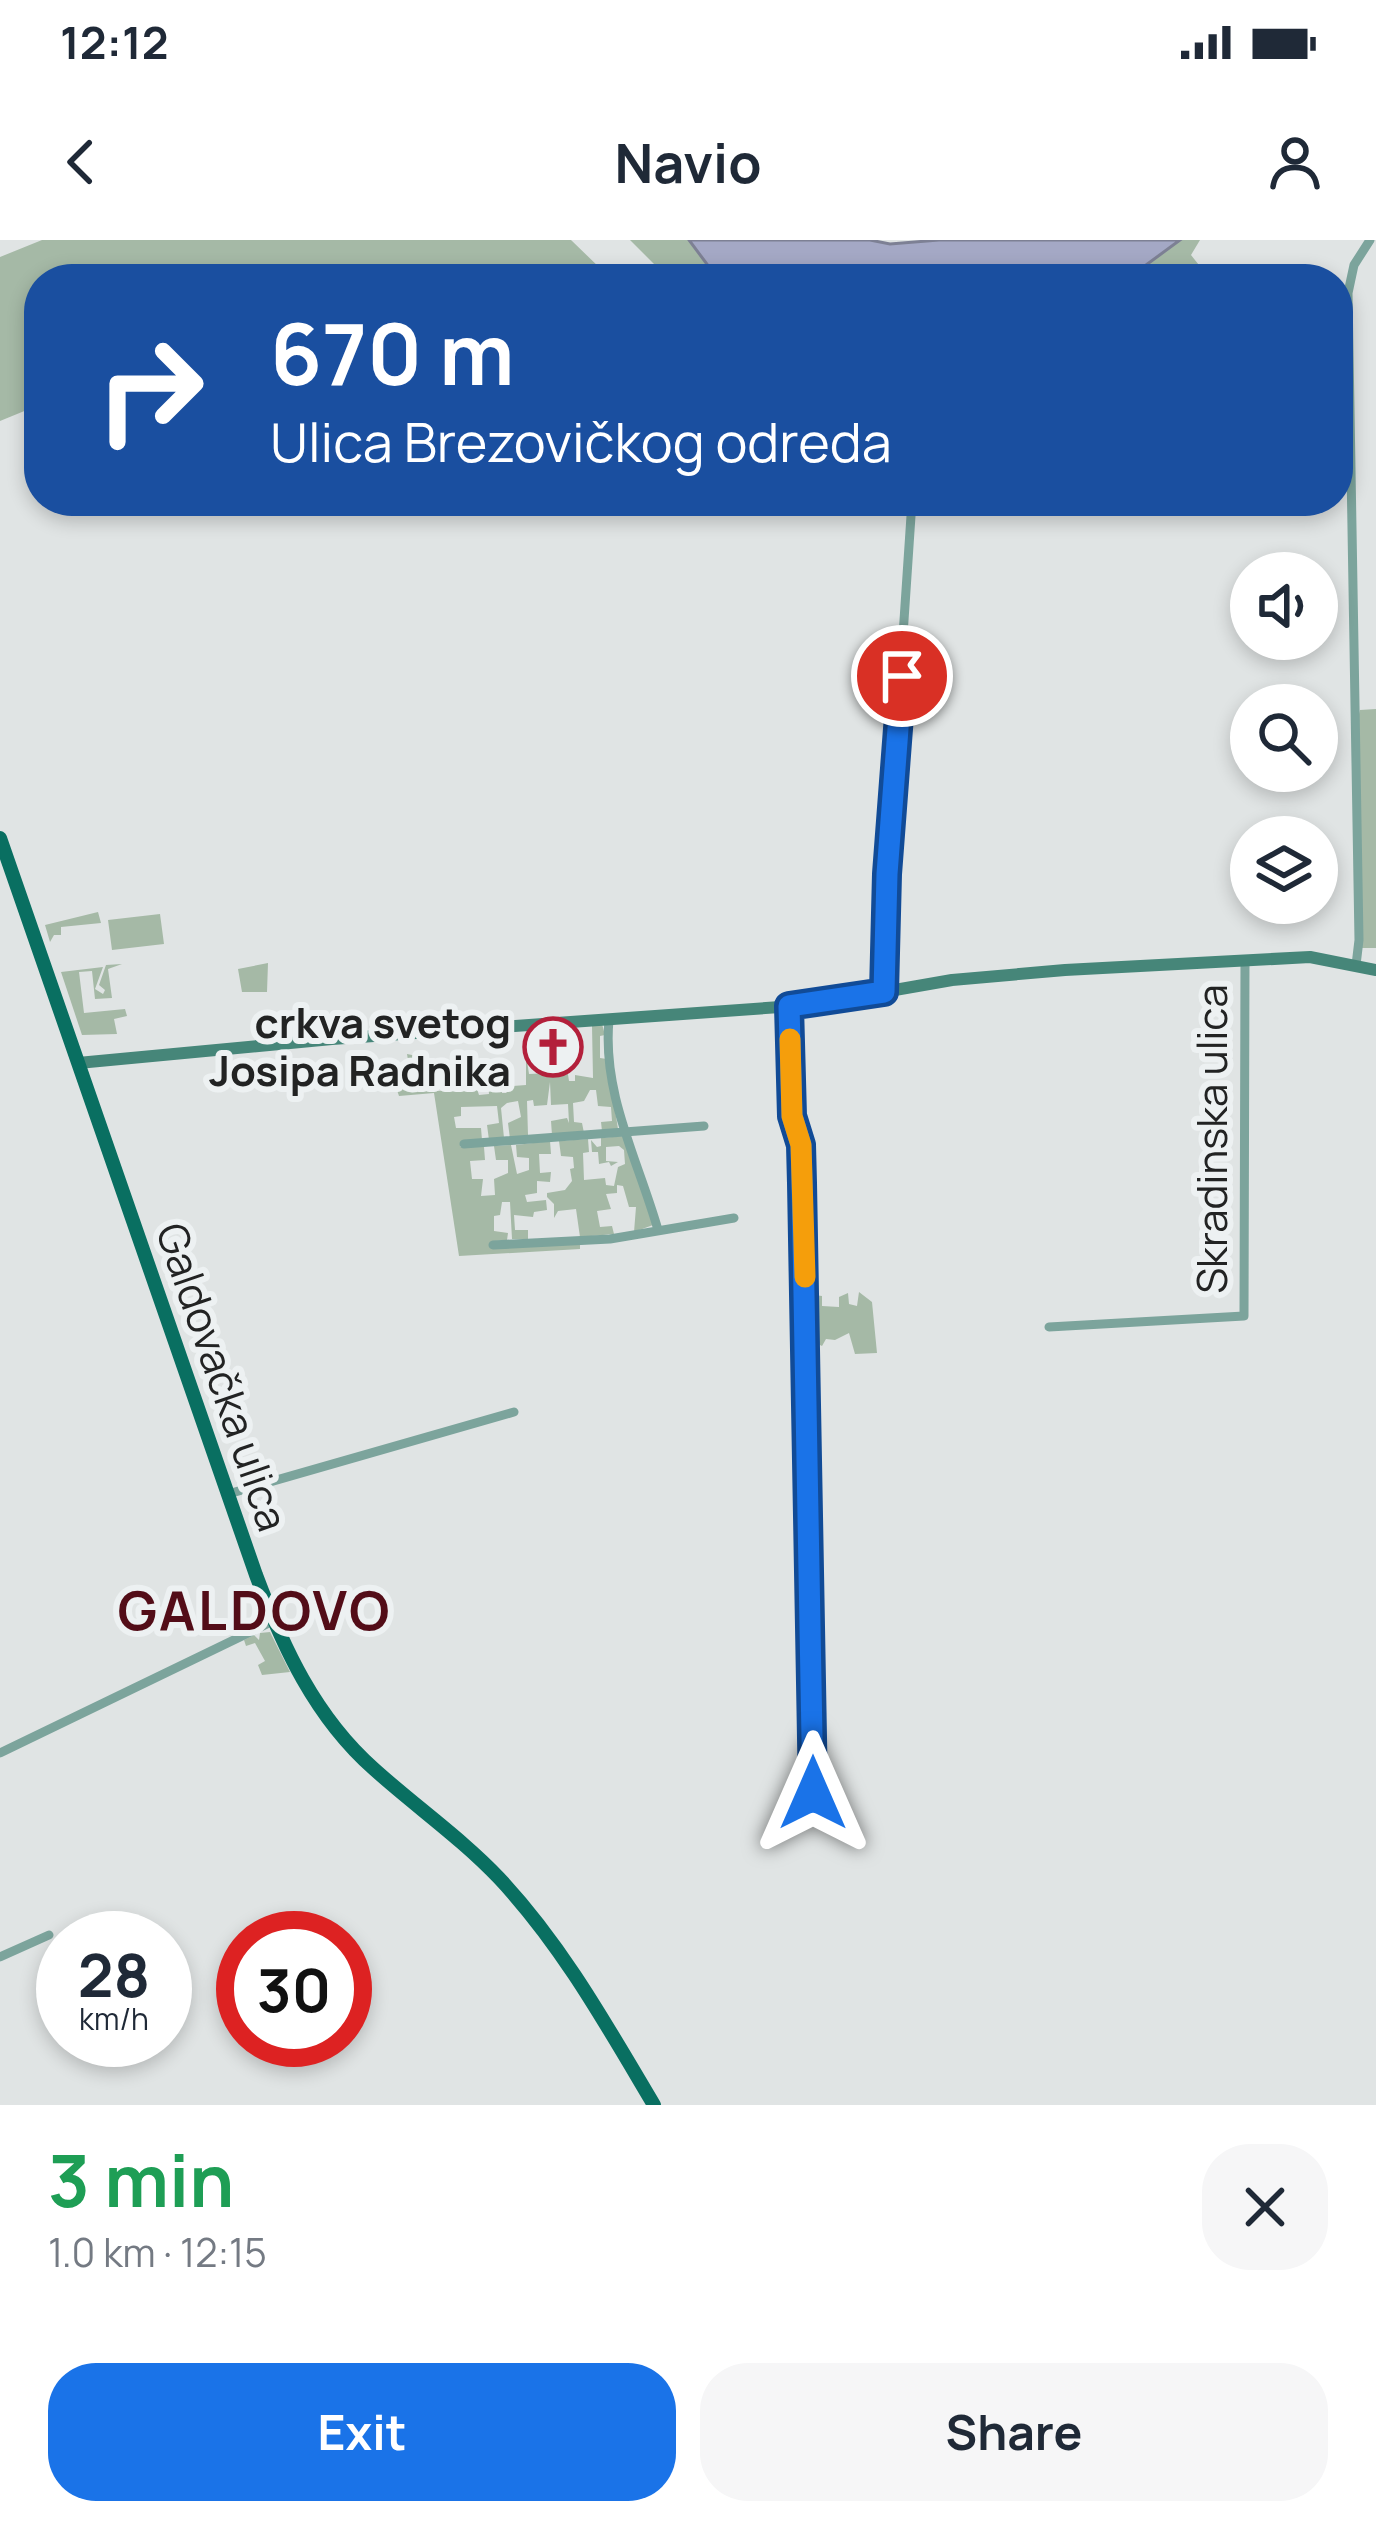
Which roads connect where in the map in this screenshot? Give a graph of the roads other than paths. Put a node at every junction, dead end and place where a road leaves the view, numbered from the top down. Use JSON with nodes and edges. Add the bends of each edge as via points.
{"nodes":[{"id":1,"x":1370,"y":240,"type":"edge"},
{"id":2,"x":1353,"y":270,"type":"edge"},
{"id":3,"x":911,"y":516,"type":"edge"},
{"id":4,"x":1351,"y":516,"type":"edge"},
{"id":5,"x":0,"y":838,"type":"edge"},
{"id":6,"x":1376,"y":951,"type":"edge"},
{"id":7,"x":1245,"y":960,"type":"junction"},
{"id":8,"x":1358,"y":962,"type":"junction"},
{"id":9,"x":1376,"y":967,"type":"edge"},
{"id":10,"x":884,"y":992,"type":"junction"},
{"id":11,"x":789,"y":1006,"type":"junction"},
{"id":12,"x":609,"y":1020,"type":"junction"},
{"id":13,"x":78,"y":1064,"type":"junction"},
{"id":14,"x":704,"y":1126,"type":"dead end"},
{"id":15,"x":627,"y":1132,"type":"junction"},
{"id":16,"x":464,"y":1144,"type":"dead end"},
{"id":17,"x":734,"y":1218,"type":"dead end"},
{"id":18,"x":658,"y":1230,"type":"junction"},
{"id":19,"x":493,"y":1245,"type":"dead end"},
{"id":20,"x":1049,"y":1327,"type":"dead end"},
{"id":21,"x":514,"y":1412,"type":"dead end"},
{"id":22,"x":228,"y":1494,"type":"junction"},
{"id":23,"x":273,"y":1622,"type":"junction"},
{"id":24,"x":0,"y":1753,"type":"edge"},
{"id":25,"x":813,"y":1793,"type":"dead end"},
{"id":26,"x":36,"y":1941,"type":"edge"},
{"id":27,"x":0,"y":1958,"type":"edge"},
{"id":28,"x":654,"y":2105,"type":"edge"}],
"edges":[{"from":1,"to":2,"type":"street"},
{"from":3,"to":10,"type":"street"},
{"from":4,"to":8,"type":"street"},
{"from":5,"to":13,"type":"main road","name":"Galdovačka ulica"},
{"from":6,"to":8,"type":"street"},
{"from":7,"to":8,"type":"main road"},
{"from":7,"to":10,"type":"main road"},
{"from":7,"to":20,"type":"street","name":"Skradinska ulica","via":[[1245,1310],[1241,1317]]},
{"from":8,"to":9,"type":"main road"},
{"from":10,"to":11,"type":"main road"},
{"from":11,"to":12,"type":"main road"},
{"from":11,"to":25,"type":"street","via":[[802,1168]]},
{"from":12,"to":13,"type":"main road"},
{"from":12,"to":15,"type":"street","via":[[608,1066]]},
{"from":13,"to":22,"type":"main road","name":"Galdovačka ulica"},
{"from":14,"to":15,"type":"street"},
{"from":15,"to":16,"type":"street"},
{"from":15,"to":18,"type":"street"},
{"from":17,"to":18,"type":"street"},
{"from":18,"to":19,"type":"street"},
{"from":21,"to":22,"type":"street"},
{"from":22,"to":23,"type":"main road","name":"Galdovačka ulica"},
{"from":23,"to":24,"type":"street"},
{"from":23,"to":28,"type":"main road","name":"Galdovačka ulica","via":[[348,1744],[495,1873],[547,1934]]},
{"from":26,"to":27,"type":"street"}]}
